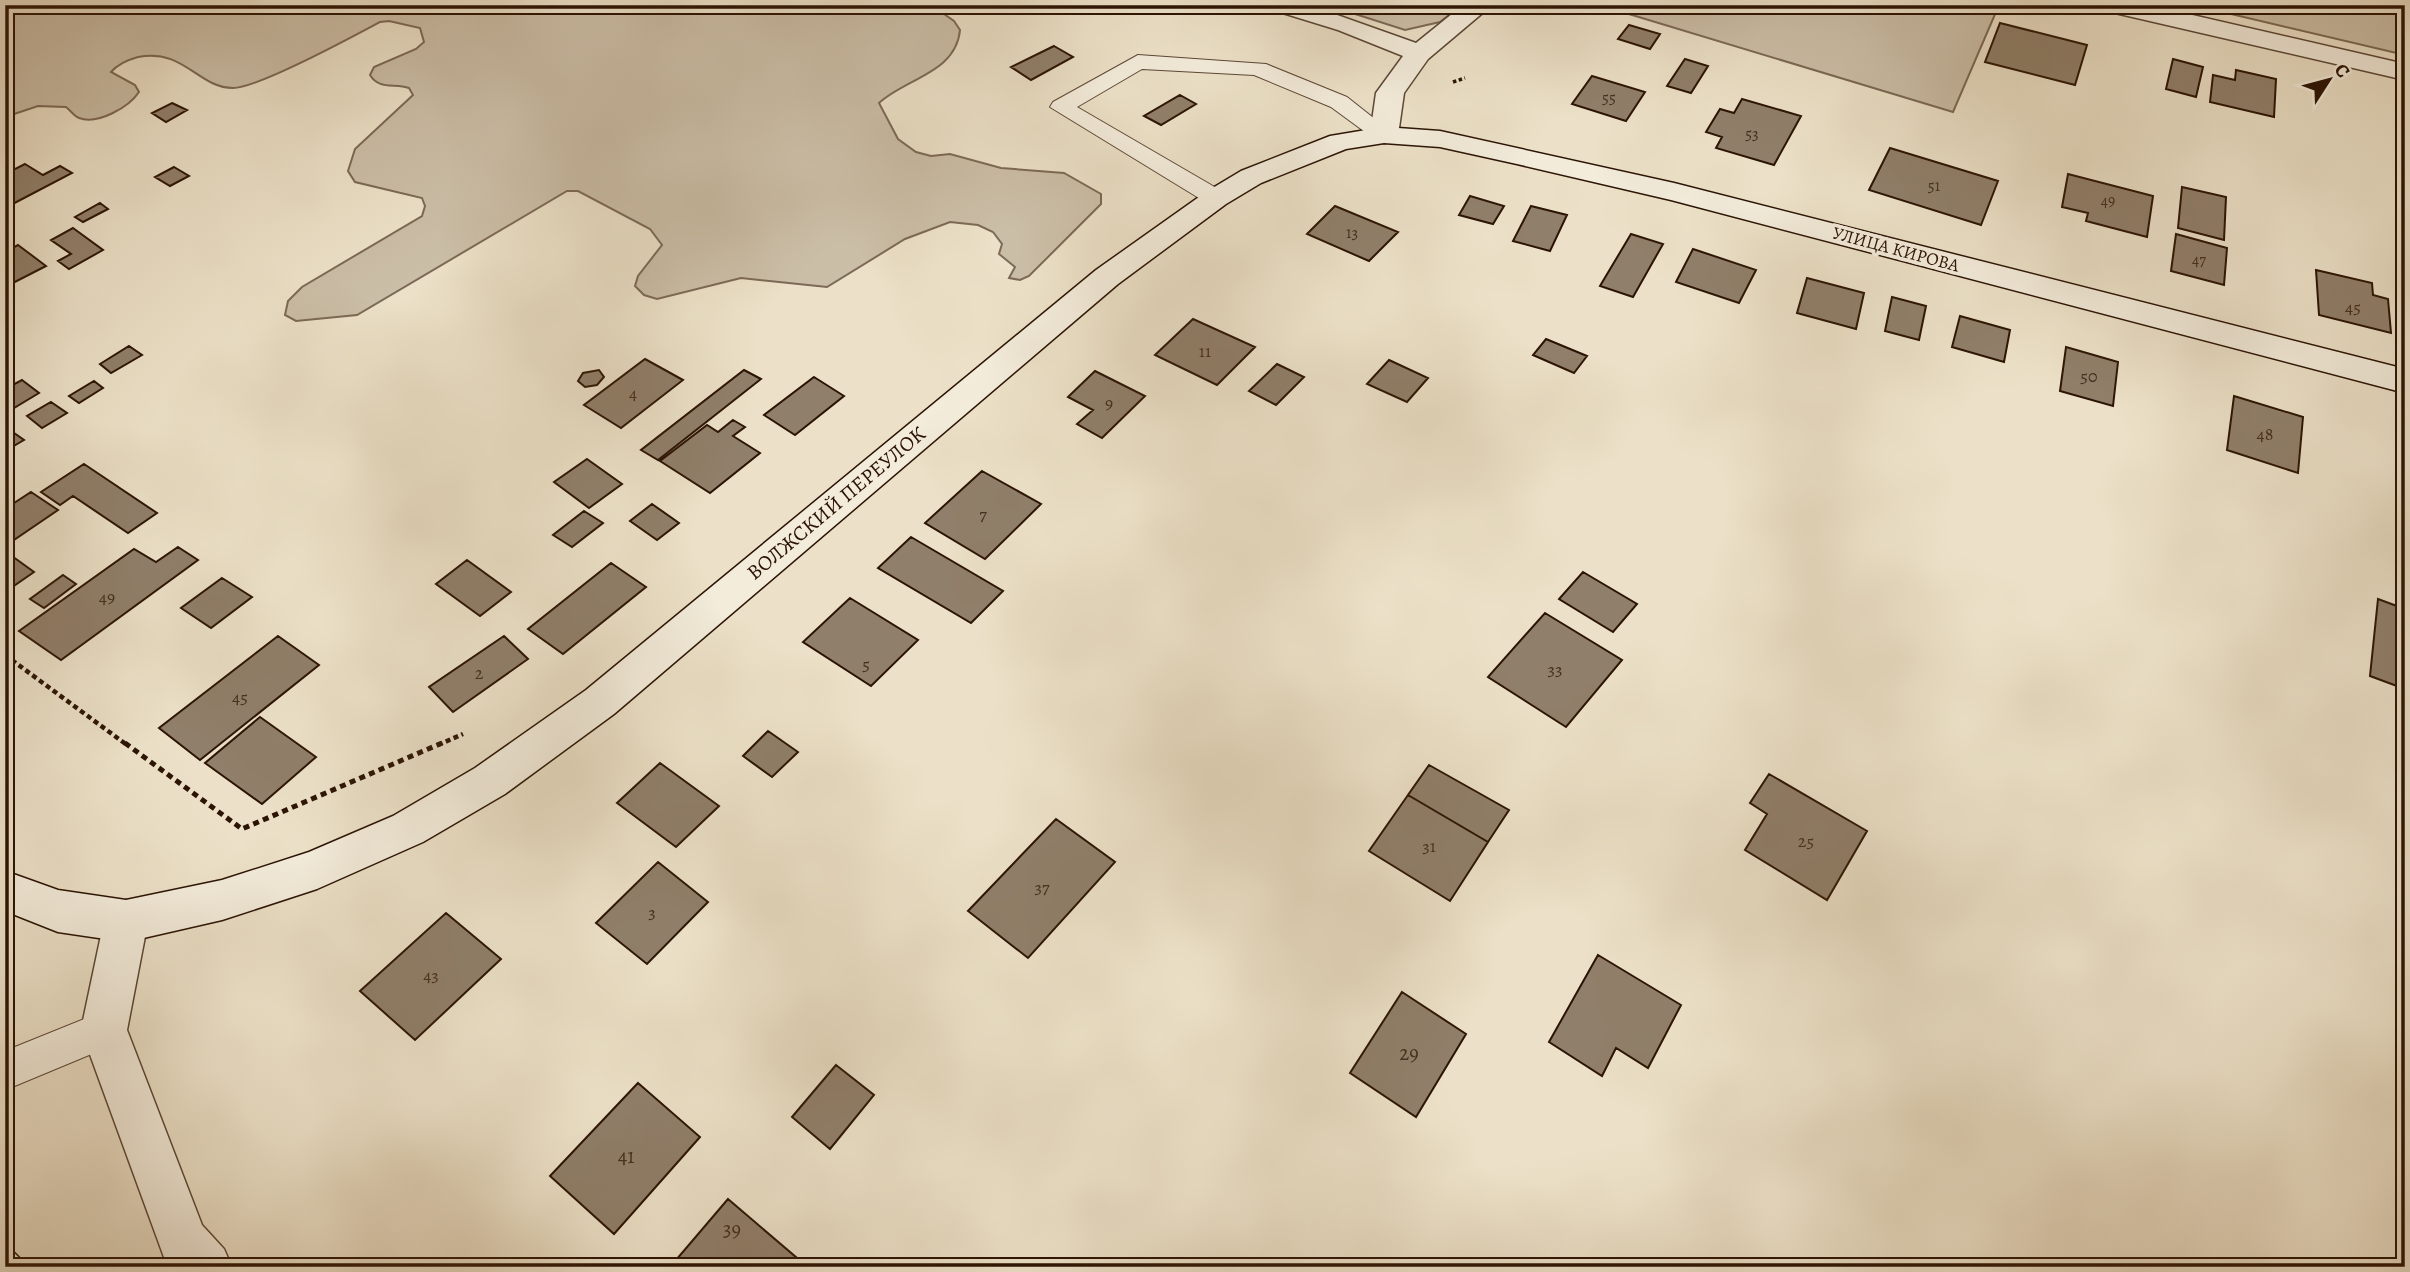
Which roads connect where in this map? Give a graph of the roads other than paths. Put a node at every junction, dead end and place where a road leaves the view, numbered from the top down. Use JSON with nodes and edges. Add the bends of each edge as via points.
{"nodes":[{"id":1,"x":1282,"y":5,"type":"edge"},
{"id":2,"x":1479,"y":5,"type":"edge"},
{"id":3,"x":2115,"y":5,"type":"edge"},
{"id":4,"x":1419,"y":53,"type":"junction"},
{"id":5,"x":2405,"y":72,"type":"edge"},
{"id":6,"x":1384,"y":135,"type":"junction"},
{"id":7,"x":1216,"y":198,"type":"junction"},
{"id":8,"x":2405,"y":381,"type":"edge"},
{"id":9,"x":5,"y":891,"type":"edge"},
{"id":10,"x":127,"y":921,"type":"junction"},
{"id":11,"x":104,"y":1030,"type":"junction"},
{"id":12,"x":5,"y":1071,"type":"edge"},
{"id":13,"x":206,"y":1267,"type":"edge"}],
"edges":[{"from":1,"to":4,"type":"main road"},
{"from":2,"to":4,"type":"main road"},
{"from":3,"to":5,"type":"main road"},
{"from":4,"to":6,"type":"main road","via":[[1390,93]]},
{"from":6,"to":7,"type":"main road","name":"ВОЛЖСКИЙ ПЕРЕУЛОК","via":[[1340,142],[1293,158]]},
{"from":6,"to":7,"type":"lane","via":[[1339,102],[1258,69],[1138,62],[1061,107]]},
{"from":6,"to":8,"type":"main road","name":"УЛИЦА КИРОВА","via":[[1440,139],[1674,192]]},
{"from":7,"to":10,"type":"main road","name":"ВОЛЖСКИЙ ПЕРЕУЛОК","via":[[1107,277],[600,702],[490,781],[408,829],[317,869],[222,900]]},
{"from":9,"to":10,"type":"main road","via":[[58,911]]},
{"from":10,"to":11,"type":"main road"},
{"from":11,"to":12,"type":"lane"},
{"from":11,"to":13,"type":"main road","via":[[183,1242]]}]}
